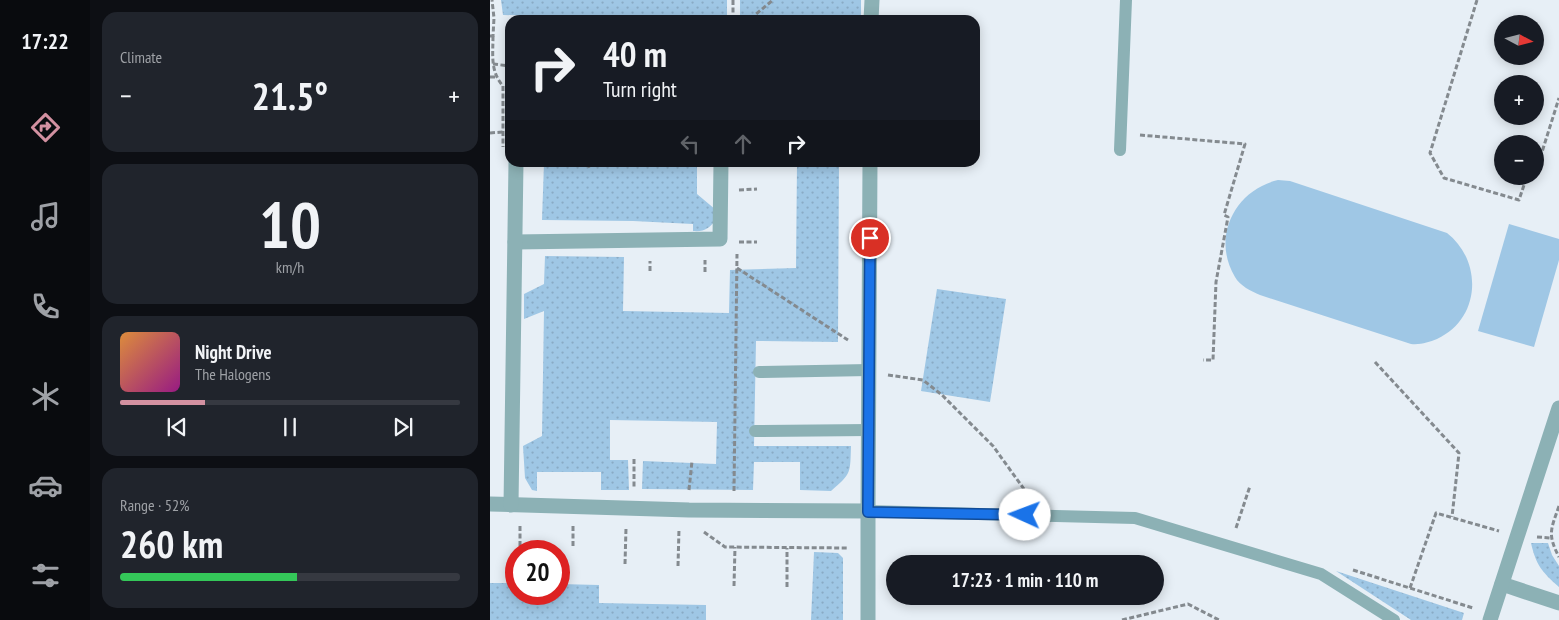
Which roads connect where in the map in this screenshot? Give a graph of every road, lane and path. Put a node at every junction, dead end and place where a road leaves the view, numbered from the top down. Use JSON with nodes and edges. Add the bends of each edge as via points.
{"nodes":[{"id":1,"x":492,"y":0,"type":"edge"},
{"id":2,"x":733,"y":0,"type":"edge"},
{"id":3,"x":773,"y":0,"type":"edge"},
{"id":4,"x":872,"y":0,"type":"edge"},
{"id":5,"x":1126,"y":0,"type":"edge"},
{"id":6,"x":1478,"y":0,"type":"edge"},
{"id":7,"x":732,"y":15,"type":"edge"},
{"id":8,"x":755,"y":15,"type":"edge"},
{"id":9,"x":871,"y":15,"type":"edge"},
{"id":10,"x":490,"y":36,"type":"edge"},
{"id":11,"x":493,"y":64,"type":"dead end"},
{"id":12,"x":505,"y":65,"type":"edge"},
{"id":13,"x":490,"y":77,"type":"edge"},
{"id":14,"x":495,"y":77,"type":"dead end"},
{"id":15,"x":1559,"y":98,"type":"edge"},
{"id":16,"x":503,"y":132,"type":"dead end"},
{"id":17,"x":490,"y":133,"type":"edge"},
{"id":18,"x":1136,"y":134,"type":"dead end"},
{"id":19,"x":1544,"y":146,"type":"edge"},
{"id":20,"x":1120,"y":150,"type":"dead end"},
{"id":21,"x":516,"y":167,"type":"edge"},
{"id":22,"x":722,"y":167,"type":"edge"},
{"id":23,"x":870,"y":167,"type":"edge"},
{"id":24,"x":1525,"y":185,"type":"edge"},
{"id":25,"x":757,"y":189,"type":"dead end"},
{"id":26,"x":739,"y":190,"type":"dead end"},
{"id":27,"x":515,"y":242,"type":"junction"},
{"id":28,"x":738,"y":242,"type":"dead end"},
{"id":29,"x":757,"y":242,"type":"dead end"},
{"id":30,"x":737,"y":254,"type":"dead end"},
{"id":31,"x":737,"y":268,"type":"junction"},
{"id":32,"x":849,"y":340,"type":"dead end"},
{"id":33,"x":1203,"y":360,"type":"dead end"},
{"id":34,"x":1375,"y":362,"type":"dead end"},
{"id":35,"x":758,"y":372,"type":"dead end"},
{"id":36,"x":876,"y":373,"type":"junction"},
{"id":37,"x":1559,"y":408,"type":"edge"},
{"id":38,"x":868,"y":430,"type":"junction"},
{"id":39,"x":755,"y":431,"type":"dead end"},
{"id":40,"x":634,"y":459,"type":"dead end"},
{"id":41,"x":692,"y":461,"type":"dead end"},
{"id":42,"x":1250,"y":486,"type":"dead end"},
{"id":43,"x":734,"y":495,"type":"dead end"},
{"id":44,"x":490,"y":504,"type":"edge"},
{"id":45,"x":511,"y":505,"type":"junction"},
{"id":46,"x":1559,"y":506,"type":"edge"},
{"id":47,"x":868,"y":512,"type":"junction"},
{"id":48,"x":630,"y":514,"type":"junction"},
{"id":49,"x":684,"y":515,"type":"junction"},
{"id":50,"x":1042,"y":516,"type":"junction"},
{"id":51,"x":1452,"y":518,"type":"junction"},
{"id":52,"x":573,"y":520,"type":"dead end"},
{"id":53,"x":1234,"y":532,"type":"dead end"},
{"id":54,"x":1518,"y":535,"type":"junction"},
{"id":55,"x":1551,"y":538,"type":"junction"},
{"id":56,"x":573,"y":547,"type":"dead end"},
{"id":57,"x":735,"y":547,"type":"junction"},
{"id":58,"x":787,"y":548,"type":"junction"},
{"id":59,"x":868,"y":548,"type":"junction"},
{"id":60,"x":1559,"y":557,"type":"edge"},
{"id":61,"x":624,"y":564,"type":"dead end"},
{"id":62,"x":678,"y":566,"type":"dead end"},
{"id":63,"x":1347,"y":568,"type":"dead end"},
{"id":64,"x":1502,"y":584,"type":"junction"},
{"id":65,"x":734,"y":586,"type":"dead end"},
{"id":66,"x":787,"y":587,"type":"dead end"},
{"id":67,"x":1410,"y":588,"type":"junction"},
{"id":68,"x":1559,"y":603,"type":"edge"},
{"id":69,"x":1491,"y":617,"type":"edge"},
{"id":70,"x":868,"y":620,"type":"edge"},
{"id":71,"x":1122,"y":620,"type":"edge"},
{"id":72,"x":1219,"y":620,"type":"edge"},
{"id":73,"x":1394,"y":620,"type":"edge"}],
"edges":[{"from":1,"to":10,"type":"path","via":[[493,36]]},
{"from":2,"to":7,"type":"path"},
{"from":3,"to":8,"type":"path"},
{"from":4,"to":9,"type":"street"},
{"from":5,"to":20,"type":"lane"},
{"from":6,"to":24,"type":"path","via":[[1430,153],[1444,178],[1519,200]]},
{"from":11,"to":12,"type":"path"},
{"from":13,"to":14,"type":"path"},
{"from":15,"to":19,"type":"path"},
{"from":16,"to":17,"type":"path"},
{"from":18,"to":33,"type":"path","via":[[1246,144],[1224,216],[1228,217],[1216,282],[1213,360]]},
{"from":21,"to":27,"type":"street"},
{"from":22,"to":27,"type":"street","via":[[720,239]]},
{"from":23,"to":36,"type":"street"},
{"from":25,"to":26,"type":"path"},
{"from":27,"to":45,"type":"street"},
{"from":28,"to":29,"type":"path"},
{"from":30,"to":31,"type":"path"},
{"from":31,"to":32,"type":"path"},
{"from":31,"to":43,"type":"path"},
{"from":34,"to":51,"type":"path","via":[[1459,453]]},
{"from":35,"to":36,"type":"lane"},
{"from":36,"to":38,"type":"street"},
{"from":36,"to":50,"type":"path","via":[[923,380],[942,395],[993,446]]},
{"from":37,"to":54,"type":"street"},
{"from":38,"to":39,"type":"lane"},
{"from":38,"to":47,"type":"street"},
{"from":40,"to":48,"type":"path"},
{"from":41,"to":49,"type":"path"},
{"from":42,"to":53,"type":"path"},
{"from":44,"to":45,"type":"street"},
{"from":45,"to":48,"type":"street"},
{"from":46,"to":55,"type":"path"},
{"from":47,"to":49,"type":"street"},
{"from":47,"to":50,"type":"lane"},
{"from":47,"to":59,"type":"street"},
{"from":48,"to":49,"type":"street"},
{"from":48,"to":61,"type":"path"},
{"from":49,"to":57,"type":"path","via":[[725,547]]},
{"from":49,"to":62,"type":"path"},
{"from":50,"to":73,"type":"lane","via":[[1135,518],[1321,574]]},
{"from":51,"to":54,"type":"path"},
{"from":51,"to":67,"type":"path","via":[[1436,513]]},
{"from":52,"to":56,"type":"path"},
{"from":54,"to":55,"type":"path"},
{"from":54,"to":64,"type":"street"},
{"from":55,"to":60,"type":"path"},
{"from":57,"to":58,"type":"path"},
{"from":57,"to":65,"type":"path"},
{"from":58,"to":59,"type":"path"},
{"from":58,"to":66,"type":"path"},
{"from":59,"to":70,"type":"street"},
{"from":63,"to":67,"type":"path"},
{"from":64,"to":68,"type":"street"},
{"from":64,"to":69,"type":"street"},
{"from":67,"to":69,"type":"path"},
{"from":71,"to":72,"type":"path","via":[[1188,604]]}]}
